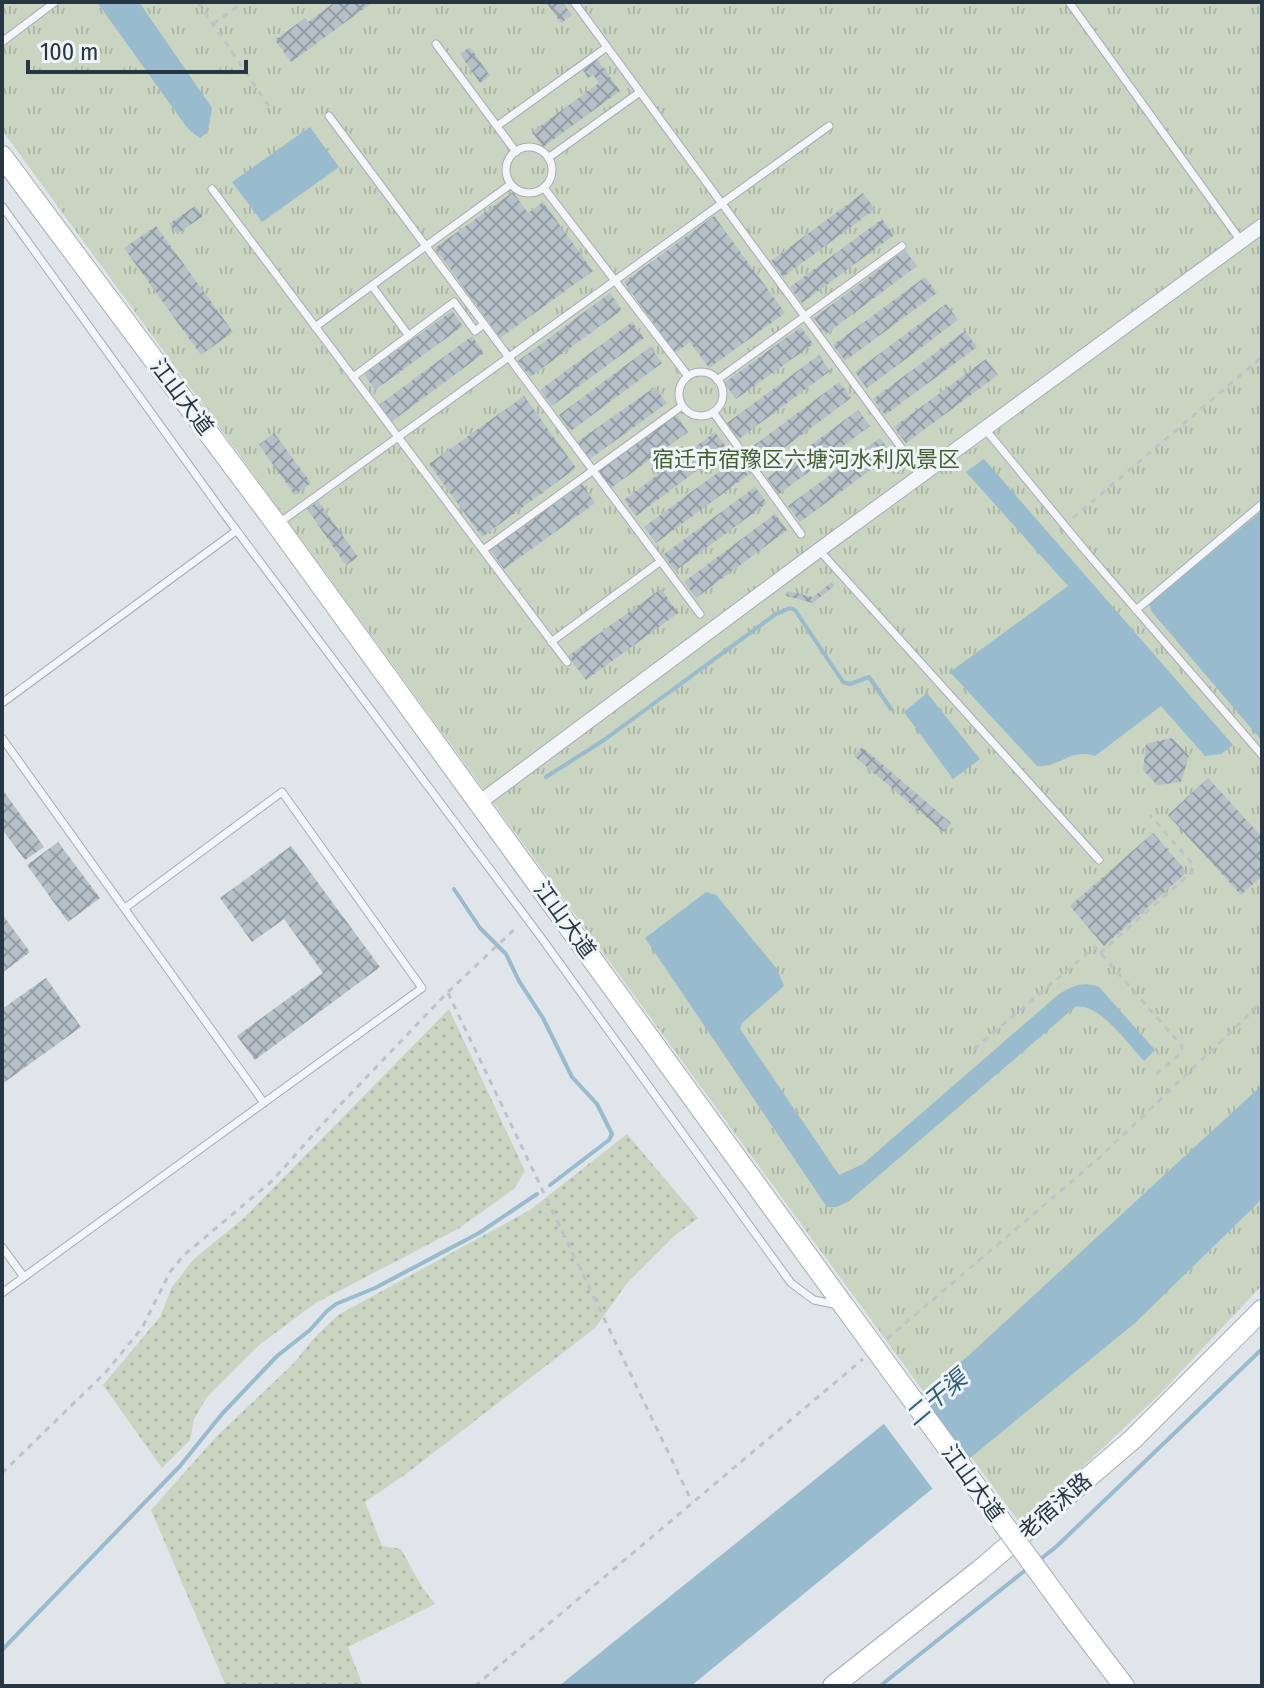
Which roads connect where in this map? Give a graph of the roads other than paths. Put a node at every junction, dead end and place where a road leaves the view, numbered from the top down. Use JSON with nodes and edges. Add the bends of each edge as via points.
{"nodes":[{"id":1,"x":55,"y":2,"type":"edge"},
{"id":2,"x":574,"y":2,"type":"edge"},
{"id":3,"x":1069,"y":2,"type":"edge"},
{"id":4,"x":2,"y":42,"type":"edge"},
{"id":5,"x":436,"y":44,"type":"dead end"},
{"id":6,"x":607,"y":47,"type":"junction"},
{"id":7,"x":640,"y":92,"type":"junction"},
{"id":8,"x":329,"y":116,"type":"dead end"},
{"id":9,"x":497,"y":126,"type":"junction"},
{"id":10,"x":829,"y":126,"type":"dead end"},
{"id":11,"x":516,"y":152,"type":"junction"},
{"id":12,"x":2,"y":156,"type":"edge"},
{"id":13,"x":548,"y":158,"type":"junction"},
{"id":14,"x":511,"y":184,"type":"junction"},
{"id":15,"x":544,"y":188,"type":"junction"},
{"id":16,"x":212,"y":189,"type":"dead end"},
{"id":17,"x":722,"y":204,"type":"junction"},
{"id":18,"x":2,"y":206,"type":"edge"},
{"id":19,"x":1262,"y":226,"type":"edge"},
{"id":20,"x":1241,"y":241,"type":"junction"},
{"id":21,"x":426,"y":246,"type":"junction"},
{"id":22,"x":902,"y":246,"type":"dead end"},
{"id":23,"x":615,"y":281,"type":"junction"},
{"id":24,"x":372,"y":286,"type":"junction"},
{"id":25,"x":805,"y":317,"type":"junction"},
{"id":26,"x":484,"y":324,"type":"junction"},
{"id":27,"x":315,"y":327,"type":"junction"},
{"id":28,"x":409,"y":336,"type":"junction"},
{"id":29,"x":509,"y":358,"type":"junction"},
{"id":30,"x":688,"y":376,"type":"junction"},
{"id":31,"x":353,"y":377,"type":"junction"},
{"id":32,"x":717,"y":380,"type":"junction"},
{"id":33,"x":682,"y":406,"type":"junction"},
{"id":34,"x":713,"y":412,"type":"junction"},
{"id":35,"x":985,"y":429,"type":"junction"},
{"id":36,"x":399,"y":438,"type":"junction"},
{"id":37,"x":908,"y":457,"type":"dead end"},
{"id":38,"x":593,"y":470,"type":"junction"},
{"id":39,"x":1262,"y":504,"type":"edge"},
{"id":40,"x":277,"y":525,"type":"junction"},
{"id":41,"x":236,"y":531,"type":"junction"},
{"id":42,"x":801,"y":534,"type":"dead end"},
{"id":43,"x":483,"y":550,"type":"junction"},
{"id":44,"x":819,"y":550,"type":"junction"},
{"id":45,"x":661,"y":561,"type":"junction"},
{"id":46,"x":1136,"y":610,"type":"junction"},
{"id":47,"x":700,"y":614,"type":"dead end"},
{"id":48,"x":551,"y":642,"type":"junction"},
{"id":49,"x":567,"y":662,"type":"dead end"},
{"id":50,"x":2,"y":703,"type":"edge"},
{"id":51,"x":2,"y":738,"type":"edge"},
{"id":52,"x":1262,"y":755,"type":"edge"},
{"id":53,"x":480,"y":802,"type":"junction"},
{"id":54,"x":1099,"y":860,"type":"dead end"},
{"id":55,"x":125,"y":908,"type":"junction"},
{"id":56,"x":264,"y":1103,"type":"junction"},
{"id":57,"x":2,"y":1247,"type":"edge"},
{"id":58,"x":24,"y":1277,"type":"junction"},
{"id":59,"x":2,"y":1293,"type":"edge"},
{"id":60,"x":844,"y":1306,"type":"junction"},
{"id":61,"x":1262,"y":1310,"type":"edge"},
{"id":62,"x":1103,"y":1657,"type":"junction"},
{"id":63,"x":833,"y":1686,"type":"edge"},
{"id":64,"x":1110,"y":1686,"type":"edge"},
{"id":65,"x":1124,"y":1686,"type":"edge"}],
"edges":[{"from":1,"to":4,"type":"lane"},
{"from":2,"to":6,"type":"lane"},
{"from":3,"to":20,"type":"lane"},
{"from":5,"to":9,"type":"lane"},
{"from":6,"to":7,"type":"lane"},
{"from":6,"to":9,"type":"lane"},
{"from":7,"to":13,"type":"lane"},
{"from":7,"to":17,"type":"lane"},
{"from":8,"to":21,"type":"lane"},
{"from":9,"to":11,"type":"lane"},
{"from":10,"to":17,"type":"lane"},
{"from":11,"to":13,"type":"lane","via":[[538,149]]},
{"from":11,"to":14,"type":"lane","via":[[506,171]]},
{"from":12,"to":40,"type":"main road","name":"江山大道"},
{"from":13,"to":15,"type":"lane","via":[[552,175]]},
{"from":14,"to":15,"type":"lane","via":[[530,193]]},
{"from":14,"to":21,"type":"lane"},
{"from":15,"to":23,"type":"lane"},
{"from":16,"to":27,"type":"lane"},
{"from":17,"to":23,"type":"lane"},
{"from":17,"to":25,"type":"lane"},
{"from":18,"to":41,"type":"lane"},
{"from":19,"to":20,"type":"street"},
{"from":20,"to":35,"type":"street"},
{"from":21,"to":24,"type":"lane"},
{"from":21,"to":26,"type":"lane"},
{"from":22,"to":25,"type":"lane"},
{"from":23,"to":29,"type":"lane"},
{"from":23,"to":30,"type":"lane"},
{"from":24,"to":27,"type":"lane"},
{"from":24,"to":28,"type":"lane"},
{"from":25,"to":32,"type":"lane"},
{"from":25,"to":37,"type":"lane"},
{"from":26,"to":28,"type":"lane","via":[[475,331],[454,302]]},
{"from":26,"to":29,"type":"lane"},
{"from":27,"to":31,"type":"lane"},
{"from":28,"to":31,"type":"lane"},
{"from":29,"to":36,"type":"lane"},
{"from":29,"to":38,"type":"lane"},
{"from":30,"to":32,"type":"lane","via":[[702,372]]},
{"from":30,"to":33,"type":"lane","via":[[679,388]]},
{"from":31,"to":36,"type":"lane"},
{"from":32,"to":34,"type":"lane","via":[[723,398]]},
{"from":33,"to":34,"type":"lane","via":[[696,416]]},
{"from":33,"to":38,"type":"lane"},
{"from":34,"to":42,"type":"lane"},
{"from":35,"to":44,"type":"street"},
{"from":35,"to":46,"type":"lane"},
{"from":36,"to":40,"type":"lane"},
{"from":36,"to":43,"type":"lane"},
{"from":38,"to":43,"type":"lane"},
{"from":38,"to":45,"type":"lane"},
{"from":39,"to":46,"type":"lane"},
{"from":40,"to":53,"type":"main road","name":"江山大道"},
{"from":41,"to":50,"type":"lane"},
{"from":41,"to":60,"type":"lane","via":[[791,1283],[814,1300]]},
{"from":43,"to":48,"type":"lane"},
{"from":44,"to":53,"type":"street"},
{"from":44,"to":54,"type":"lane"},
{"from":45,"to":47,"type":"lane"},
{"from":45,"to":48,"type":"lane"},
{"from":46,"to":52,"type":"lane"},
{"from":48,"to":49,"type":"lane"},
{"from":51,"to":55,"type":"lane"},
{"from":53,"to":60,"type":"main road","name":"江山大道"},
{"from":55,"to":56,"type":"lane"},
{"from":55,"to":56,"type":"lane","via":[[282,792],[422,988]]},
{"from":56,"to":58,"type":"lane"},
{"from":57,"to":58,"type":"lane"},
{"from":58,"to":59,"type":"lane"},
{"from":60,"to":62,"type":"main road","name":"江山大道","bridge":true},
{"from":61,"to":63,"type":"main road","name":"老宿沭路","via":[[1133,1439]]},
{"from":62,"to":64,"type":"main road"},
{"from":62,"to":65,"type":"main road","name":"江山大道"}]}
